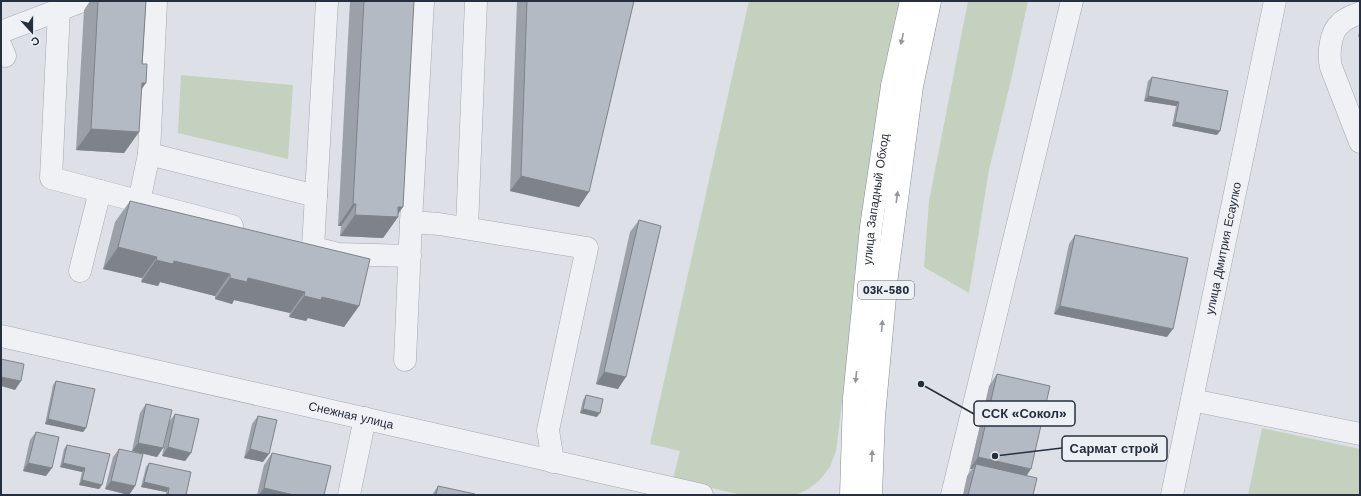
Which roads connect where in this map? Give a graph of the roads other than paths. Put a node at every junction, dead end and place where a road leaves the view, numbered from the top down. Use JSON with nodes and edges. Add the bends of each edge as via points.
{"nodes":[{"id":1,"x":82,"y":1,"type":"edge"},
{"id":2,"x":156,"y":1,"type":"edge"},
{"id":3,"x":327,"y":1,"type":"edge"},
{"id":4,"x":423,"y":1,"type":"edge"},
{"id":5,"x":476,"y":1,"type":"edge"},
{"id":6,"x":911,"y":1,"type":"edge"},
{"id":7,"x":930,"y":1,"type":"edge"},
{"id":8,"x":1072,"y":1,"type":"edge"},
{"id":9,"x":1275,"y":1,"type":"edge"},
{"id":10,"x":59,"y":10,"type":"junction"},
{"id":11,"x":1360,"y":13,"type":"edge"},
{"id":12,"x":1,"y":32,"type":"edge"},
{"id":13,"x":1360,"y":142,"type":"edge"},
{"id":14,"x":149,"y":154,"type":"junction"},
{"id":15,"x":100,"y":191,"type":"junction"},
{"id":16,"x":316,"y":196,"type":"junction"},
{"id":17,"x":139,"y":202,"type":"junction"},
{"id":18,"x":411,"y":222,"type":"junction"},
{"id":19,"x":467,"y":228,"type":"junction"},
{"id":20,"x":252,"y":232,"type":"edge"},
{"id":21,"x":290,"y":242,"type":"edge"},
{"id":22,"x":313,"y":248,"type":"junction"},
{"id":23,"x":410,"y":256,"type":"junction"},
{"id":24,"x":80,"y":271,"type":"dead end"},
{"id":25,"x":1,"y":336,"type":"edge"},
{"id":26,"x":405,"y":360,"type":"dead end"},
{"id":27,"x":1192,"y":400,"type":"junction"},
{"id":28,"x":365,"y":418,"type":"junction"},
{"id":29,"x":1360,"y":434,"type":"edge"},
{"id":30,"x":553,"y":462,"type":"junction"},
{"id":31,"x":349,"y":495,"type":"edge"},
{"id":32,"x":702,"y":495,"type":"edge"},
{"id":33,"x":851,"y":495,"type":"edge"},
{"id":34,"x":871,"y":495,"type":"edge"},
{"id":35,"x":952,"y":495,"type":"edge"},
{"id":36,"x":1172,"y":495,"type":"edge"}],
"edges":[{"from":1,"to":10,"type":"street"},
{"from":2,"to":14,"type":"street"},
{"from":3,"to":16,"type":"street"},
{"from":4,"to":18,"type":"street"},
{"from":5,"to":19,"type":"street"},
{"from":6,"to":33,"type":"highway","name":"улица Западный Обход","number":"03К-580","one_way":true,"via":[[892,86],[871,227],[854,398]]},
{"from":34,"to":7,"type":"highway","name":"улица Западный Обход","number":"03К-580","one_way":true,"via":[[874,416],[887,275],[912,86]]},
{"from":8,"to":35,"type":"street"},
{"from":9,"to":27,"type":"street","name":"улица Дмитрия Есаулко"},
{"from":10,"to":12,"type":"street"},
{"from":10,"to":15,"type":"street","via":[[51,178]]},
{"from":11,"to":13,"type":"street","via":[[1347,18],[1334,31],[1329,58]]},
{"from":14,"to":16,"type":"street"},
{"from":14,"to":17,"type":"street"},
{"from":15,"to":17,"type":"street"},
{"from":15,"to":24,"type":"street"},
{"from":16,"to":22,"type":"street"},
{"from":17,"to":20,"type":"street"},
{"from":18,"to":19,"type":"street"},
{"from":18,"to":23,"type":"street"},
{"from":19,"to":30,"type":"street","via":[[587,248],[548,430]]},
{"from":21,"to":22,"type":"street"},
{"from":22,"to":23,"type":"street","via":[[338,254]]},
{"from":23,"to":26,"type":"street"},
{"from":25,"to":28,"type":"street","name":"Снежная улица"},
{"from":27,"to":29,"type":"street"},
{"from":27,"to":36,"type":"street","name":"улица Дмитрия Есаулко"},
{"from":28,"to":30,"type":"street","name":"Снежная улица"},
{"from":28,"to":31,"type":"street"},
{"from":30,"to":32,"type":"street","name":"Снежная улица"}]}
